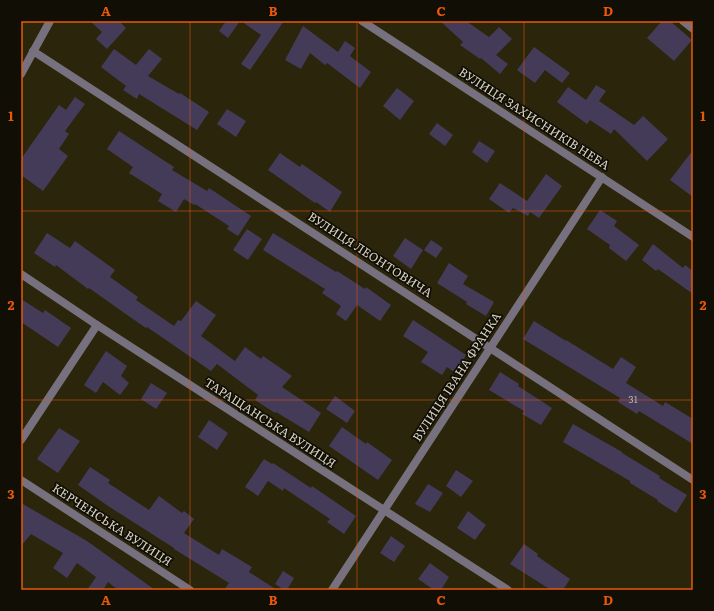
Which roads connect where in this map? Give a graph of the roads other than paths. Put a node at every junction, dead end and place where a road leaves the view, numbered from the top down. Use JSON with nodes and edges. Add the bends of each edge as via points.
{"nodes":[{"id":1,"x":50,"y":21,"type":"edge"},
{"id":2,"x":362,"y":21,"type":"edge"},
{"id":3,"x":683,"y":21,"type":"edge"},
{"id":4,"x":693,"y":29,"type":"edge"},
{"id":5,"x":33,"y":51,"type":"junction"},
{"id":6,"x":21,"y":74,"type":"edge"},
{"id":7,"x":602,"y":177,"type":"junction"},
{"id":8,"x":693,"y":237,"type":"edge"},
{"id":9,"x":21,"y":274,"type":"edge"},
{"id":10,"x":97,"y":325,"type":"junction"},
{"id":11,"x":490,"y":348,"type":"junction"},
{"id":12,"x":21,"y":440,"type":"edge"},
{"id":13,"x":21,"y":480,"type":"edge"},
{"id":14,"x":693,"y":480,"type":"edge"},
{"id":15,"x":384,"y":510,"type":"junction"},
{"id":16,"x":190,"y":590,"type":"edge"},
{"id":17,"x":332,"y":590,"type":"edge"},
{"id":18,"x":508,"y":590,"type":"edge"}],
"edges":[{"from":1,"to":5,"type":"street"},
{"from":2,"to":7,"type":"street","name":"ВУЛИЦЯ ЗАХИСНИКІВ НЕБА"},
{"from":3,"to":4,"type":"street"},
{"from":5,"to":6,"type":"street"},
{"from":5,"to":11,"type":"street","name":"ВУЛИЦЯ ЛЕОНТОВИЧА"},
{"from":7,"to":8,"type":"street","name":"ВУЛИЦЯ ЗАХИСНИКІВ НЕБА"},
{"from":7,"to":11,"type":"street","name":"ВУЛИЦЯ ІВАНА ФРАНКА"},
{"from":9,"to":10,"type":"street","name":"ТАРАЩАНСЬКА ВУЛИЦЯ"},
{"from":10,"to":12,"type":"street"},
{"from":10,"to":15,"type":"street","name":"ТАРАЩАНСЬКА ВУЛИЦЯ"},
{"from":11,"to":14,"type":"street","name":"ВУЛИЦЯ ЛЕОНТОВИЧА"},
{"from":11,"to":15,"type":"street","name":"ВУЛИЦЯ ІВАНА ФРАНКА"},
{"from":13,"to":16,"type":"street","name":"КЕРЧЕНСЬКА ВУЛИЦЯ"},
{"from":15,"to":17,"type":"street","name":"ВУЛИЦЯ ІВАНА ФРАНКА"},
{"from":15,"to":18,"type":"street","name":"ТАРАЩАНСЬКА ВУЛИЦЯ"}]}
